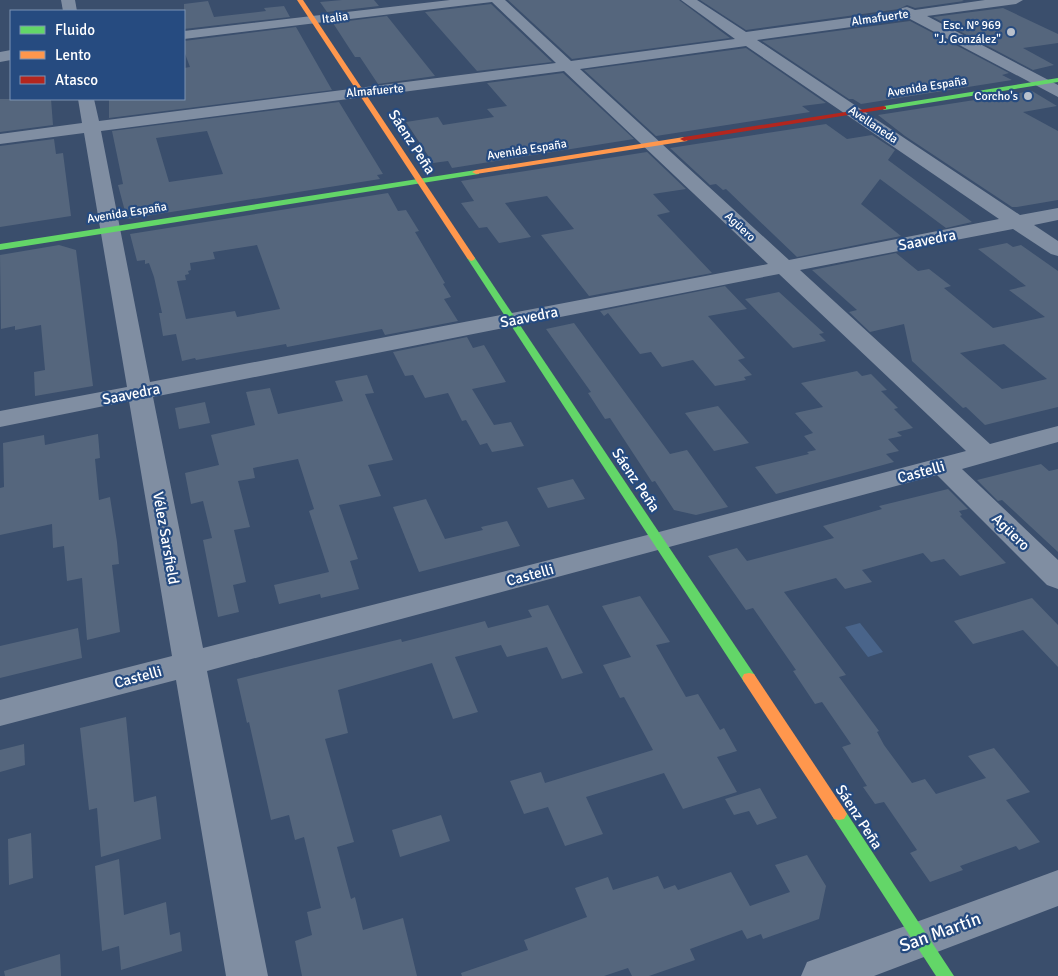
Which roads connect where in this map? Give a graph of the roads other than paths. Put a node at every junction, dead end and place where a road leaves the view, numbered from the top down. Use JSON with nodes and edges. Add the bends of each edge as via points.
{"nodes":[{"id":1,"x":300,"y":0,"type":"edge"},
{"id":2,"x":486,"y":0,"type":"edge"},
{"id":3,"x":497,"y":0,"type":"edge"},
{"id":4,"x":688,"y":0,"type":"edge"},
{"id":5,"x":886,"y":0,"type":"edge"},
{"id":6,"x":1016,"y":0,"type":"edge"},
{"id":7,"x":912,"y":14,"type":"junction"},
{"id":8,"x":313,"y":20,"type":"junction"},
{"id":9,"x":185,"y":35,"type":"edge"},
{"id":10,"x":747,"y":39,"type":"junction"},
{"id":11,"x":569,"y":67,"type":"junction"},
{"id":12,"x":1058,"y":80,"type":"edge"},
{"id":13,"x":1040,"y":83,"type":"junction"},
{"id":14,"x":1058,"y":92,"type":"edge"},
{"id":15,"x":362,"y":93,"type":"junction"},
{"id":16,"x":86,"y":100,"type":"edge"},
{"id":17,"x":854,"y":112,"type":"junction"},
{"id":18,"x":91,"y":126,"type":"junction"},
{"id":19,"x":0,"y":139,"type":"edge"},
{"id":20,"x":652,"y":144,"type":"junction"},
{"id":21,"x":419,"y":181,"type":"junction"},
{"id":22,"x":1058,"y":214,"type":"edge"},
{"id":23,"x":1017,"y":222,"type":"junction"},
{"id":24,"x":109,"y":230,"type":"junction"},
{"id":25,"x":0,"y":247,"type":"edge"},
{"id":26,"x":1058,"y":250,"type":"edge"},
{"id":27,"x":784,"y":268,"type":"junction"},
{"id":28,"x":512,"y":320,"type":"junction"},
{"id":29,"x":139,"y":392,"type":"junction"},
{"id":30,"x":0,"y":419,"type":"edge"},
{"id":31,"x":1058,"y":434,"type":"edge"},
{"id":32,"x":985,"y":454,"type":"junction"},
{"id":33,"x":943,"y":466,"type":"junction"},
{"id":34,"x":659,"y":542,"type":"junction"},
{"id":35,"x":1058,"y":578,"type":"edge"},
{"id":36,"x":189,"y":664,"type":"junction"},
{"id":37,"x":0,"y":713,"type":"edge"},
{"id":38,"x":1058,"y":888,"type":"edge"},
{"id":39,"x":921,"y":939,"type":"junction"},
{"id":40,"x":247,"y":976,"type":"edge"},
{"id":41,"x":822,"y":976,"type":"edge"},
{"id":42,"x":946,"y":976,"type":"edge"}],
"edges":[{"from":1,"to":8,"type":"street","name":"Sáenz Peña"},
{"from":2,"to":8,"type":"street","name":"Italia"},
{"from":3,"to":11,"type":"street","name":"Agüero"},
{"from":4,"to":10,"type":"street","name":"Avellaneda"},
{"from":5,"to":7,"type":"street"},
{"from":6,"to":7,"type":"street","name":"Almafuerte"},
{"from":7,"to":10,"type":"street","name":"Almafuerte"},
{"from":7,"to":13,"type":"street"},
{"from":8,"to":9,"type":"street","name":"Italia"},
{"from":8,"to":15,"type":"street","name":"Sáenz Peña"},
{"from":10,"to":11,"type":"street","name":"Almafuerte"},
{"from":10,"to":17,"type":"street","name":"Avellaneda"},
{"from":11,"to":15,"type":"street","name":"Almafuerte"},
{"from":11,"to":20,"type":"street","name":"Agüero"},
{"from":12,"to":13,"type":"street","name":"Avenida España"},
{"from":13,"to":14,"type":"street"},
{"from":13,"to":17,"type":"street","name":"Avenida España"},
{"from":15,"to":18,"type":"street","name":"Almafuerte"},
{"from":15,"to":21,"type":"street","name":"Sáenz Peña"},
{"from":16,"to":18,"type":"street","name":"Vélez Sarsfield"},
{"from":17,"to":20,"type":"street","name":"Avenida España"},
{"from":17,"to":23,"type":"street","name":"Avellaneda"},
{"from":18,"to":19,"type":"street","name":"Almafuerte"},
{"from":18,"to":24,"type":"street","name":"Vélez Sarsfield"},
{"from":20,"to":21,"type":"street","name":"Avenida España"},
{"from":20,"to":27,"type":"street","name":"Agüero"},
{"from":21,"to":24,"type":"street","name":"Avenida España"},
{"from":21,"to":28,"type":"street","name":"Sáenz Peña"},
{"from":22,"to":23,"type":"street","name":"Saavedra"},
{"from":23,"to":26,"type":"street","name":"Avellaneda"},
{"from":23,"to":27,"type":"street","name":"Saavedra"},
{"from":24,"to":25,"type":"street","name":"Avenida España"},
{"from":24,"to":29,"type":"street","name":"Vélez Sarsfield"},
{"from":27,"to":28,"type":"street","name":"Saavedra"},
{"from":27,"to":32,"type":"street","name":"Agüero"},
{"from":28,"to":29,"type":"street","name":"Saavedra"},
{"from":28,"to":34,"type":"street","name":"Sáenz Peña"},
{"from":29,"to":30,"type":"street","name":"Saavedra"},
{"from":29,"to":36,"type":"street","name":"Vélez Sarsfield"},
{"from":31,"to":32,"type":"street","name":"Castelli"},
{"from":32,"to":33,"type":"street","name":"Castelli"},
{"from":33,"to":34,"type":"street","name":"Castelli"},
{"from":33,"to":35,"type":"street","name":"Agüero"},
{"from":34,"to":36,"type":"street","name":"Castelli"},
{"from":34,"to":39,"type":"street","name":"Sáenz Peña"},
{"from":36,"to":37,"type":"street","name":"Castelli"},
{"from":36,"to":40,"type":"street","name":"Vélez Sarsfield"},
{"from":38,"to":39,"type":"street","name":"San Martín"},
{"from":39,"to":41,"type":"street","name":"San Martín"},
{"from":39,"to":42,"type":"street","name":"Sáenz Peña"}]}
